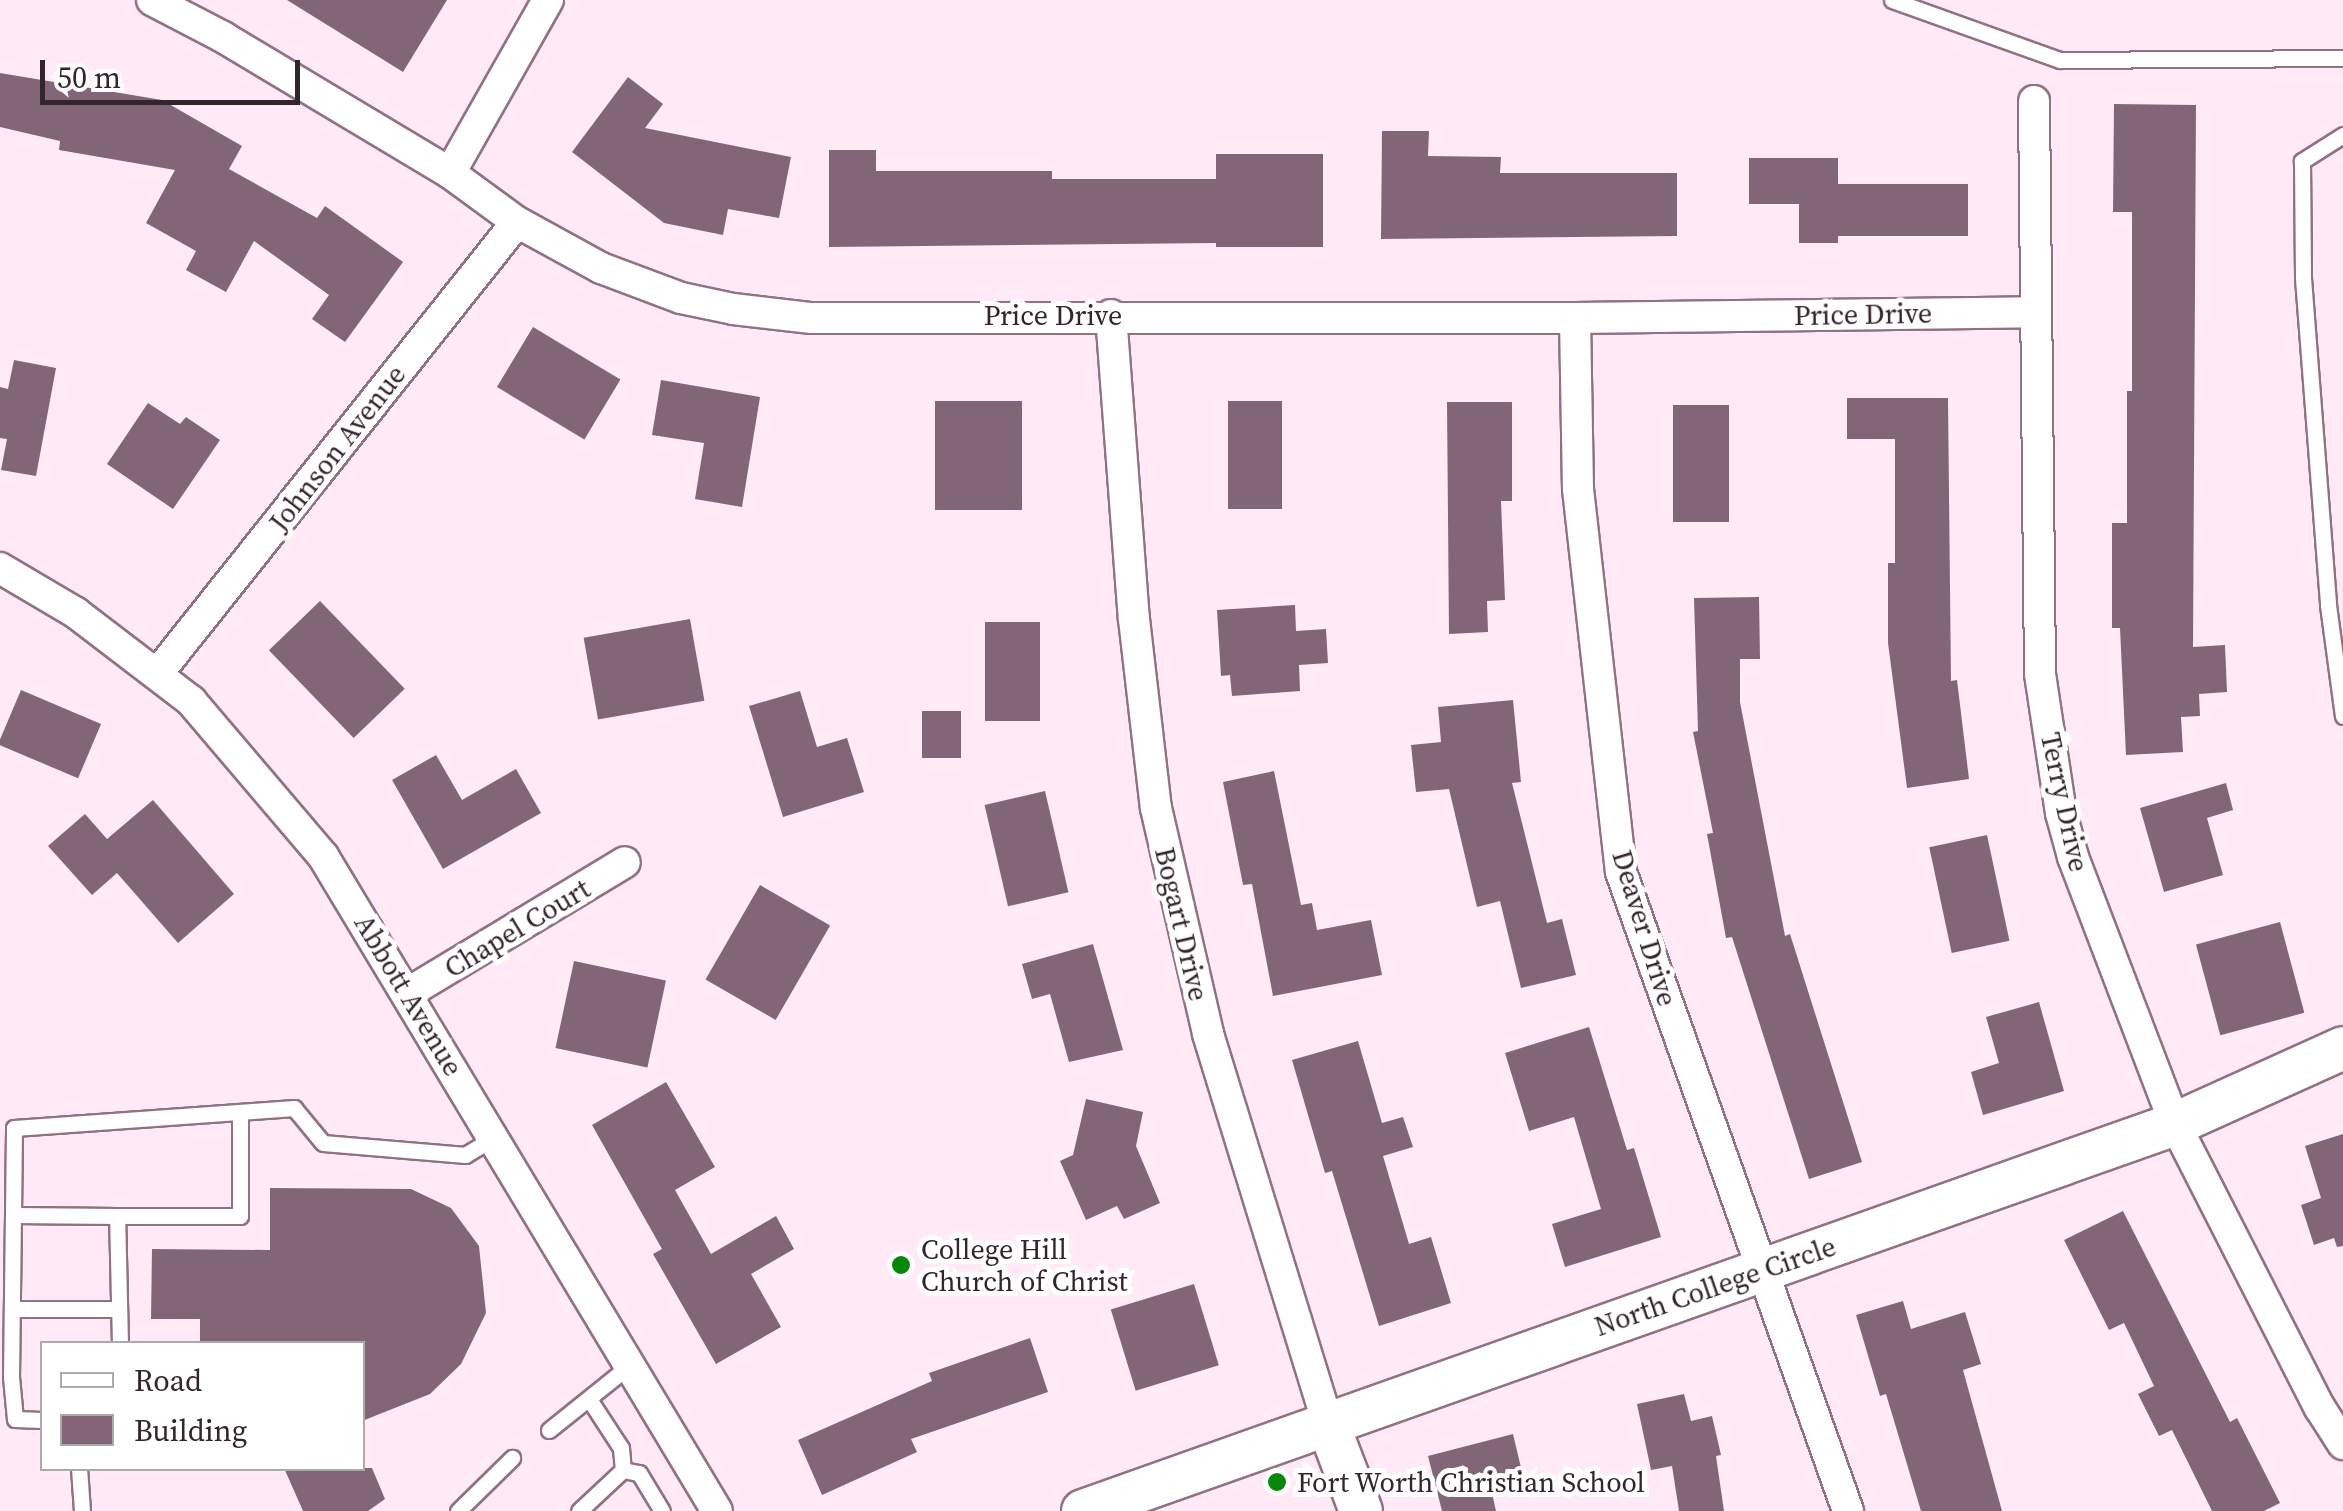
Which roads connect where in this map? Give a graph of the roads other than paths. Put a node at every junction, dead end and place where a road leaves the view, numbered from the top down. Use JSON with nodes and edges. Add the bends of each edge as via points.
{"nodes":[{"id":1,"x":152,"y":0,"type":"edge"},
{"id":2,"x":548,"y":0,"type":"edge"},
{"id":3,"x":1892,"y":0,"type":"edge"},
{"id":4,"x":2343,"y":58,"type":"edge"},
{"id":5,"x":2034,"y":101,"type":"dead end"},
{"id":6,"x":2343,"y":135,"type":"edge"},
{"id":7,"x":450,"y":173,"type":"junction"},
{"id":8,"x":516,"y":222,"type":"junction"},
{"id":9,"x":2036,"y":312,"type":"junction"},
{"id":10,"x":1111,"y":315,"type":"junction"},
{"id":11,"x":1575,"y":318,"type":"junction"},
{"id":12,"x":0,"y":568,"type":"edge"},
{"id":13,"x":158,"y":673,"type":"junction"},
{"id":14,"x":2343,"y":716,"type":"edge"},
{"id":15,"x":625,"y":862,"type":"dead end"},
{"id":16,"x":408,"y":993,"type":"junction"},
{"id":17,"x":2343,"y":1048,"type":"edge"},
{"id":18,"x":240,"y":1112,"type":"junction"},
{"id":19,"x":2175,"y":1124,"type":"junction"},
{"id":20,"x":495,"y":1137,"type":"junction"},
{"id":21,"x":13,"y":1215,"type":"junction"},
{"id":22,"x":117,"y":1216,"type":"junction"},
{"id":23,"x":1760,"y":1270,"type":"junction"},
{"id":24,"x":12,"y":1308,"type":"junction"},
{"id":25,"x":119,"y":1308,"type":"junction"},
{"id":26,"x":120,"y":1341,"type":"edge"},
{"id":27,"x":630,"y":1366,"type":"junction"},
{"id":28,"x":588,"y":1399,"type":"junction"},
{"id":29,"x":40,"y":1420,"type":"edge"},
{"id":30,"x":1327,"y":1422,"type":"junction"},
{"id":31,"x":549,"y":1430,"type":"dead end"},
{"id":32,"x":2343,"y":1444,"type":"edge"},
{"id":33,"x":512,"y":1458,"type":"dead end"},
{"id":34,"x":623,"y":1470,"type":"junction"},
{"id":35,"x":79,"y":1471,"type":"edge"},
{"id":36,"x":82,"y":1511,"type":"edge"},
{"id":37,"x":458,"y":1511,"type":"edge"},
{"id":38,"x":579,"y":1511,"type":"edge"},
{"id":39,"x":662,"y":1511,"type":"edge"},
{"id":40,"x":716,"y":1511,"type":"edge"},
{"id":41,"x":1082,"y":1511,"type":"edge"},
{"id":42,"x":1361,"y":1511,"type":"edge"},
{"id":43,"x":1848,"y":1511,"type":"edge"}],
"edges":[{"from":1,"to":7,"type":"street","name":"Price Drive"},
{"from":2,"to":7,"type":"street"},
{"from":3,"to":4,"type":"lane","via":[[2060,60]]},
{"from":5,"to":9,"type":"street","name":"Terry Drive"},
{"from":6,"to":14,"type":"lane","via":[[2302,161],[2306,316]]},
{"from":7,"to":8,"type":"street","name":"Price Drive"},
{"from":8,"to":10,"type":"street","name":"Price Drive","via":[[600,268],[733,309],[812,318]]},
{"from":8,"to":13,"type":"street","name":"Johnson Avenue"},
{"from":9,"to":11,"type":"street","name":"Price Drive"},
{"from":9,"to":19,"type":"street","name":"Terry Drive","via":[[2040,674],[2061,813]]},
{"from":10,"to":11,"type":"street","name":"Price Drive"},
{"from":10,"to":30,"type":"street","name":"Bogart Drive","via":[[1156,808],[1208,1034]]},
{"from":11,"to":23,"type":"street","name":"Deaver Drive","via":[[1578,489],[1621,872]]},
{"from":12,"to":13,"type":"street","name":"Abbott Avenue","via":[[76,612]]},
{"from":13,"to":16,"type":"street","name":"Abbott Avenue","via":[[191,701],[323,856]]},
{"from":15,"to":16,"type":"street","name":"Chapel Court"},
{"from":16,"to":20,"type":"street","name":"Abbott Avenue"},
{"from":17,"to":19,"type":"street","name":"North College Circle"},
{"from":18,"to":20,"type":"lane","via":[[294,1108],[323,1143],[465,1154]]},
{"from":18,"to":21,"type":"lane","via":[[14,1128]]},
{"from":18,"to":22,"type":"lane","via":[[240,1216]]},
{"from":19,"to":23,"type":"street","name":"North College Circle"},
{"from":19,"to":32,"type":"street","name":"Terry Drive"},
{"from":20,"to":27,"type":"street","name":"Abbott Avenue"},
{"from":21,"to":22,"type":"lane"},
{"from":21,"to":24,"type":"lane"},
{"from":22,"to":25,"type":"lane"},
{"from":23,"to":30,"type":"street","name":"North College Circle"},
{"from":23,"to":43,"type":"street","name":"Deaver Drive"},
{"from":24,"to":25,"type":"lane"},
{"from":24,"to":29,"type":"lane","via":[[15,1420]]},
{"from":25,"to":26,"type":"lane"},
{"from":27,"to":28,"type":"lane"},
{"from":27,"to":40,"type":"street","name":"Abbott Avenue"},
{"from":28,"to":31,"type":"lane"},
{"from":28,"to":34,"type":"lane","via":[[621,1448]]},
{"from":30,"to":41,"type":"street","name":"North College Circle"},
{"from":30,"to":42,"type":"street","name":"Bogart Drive"},
{"from":33,"to":37,"type":"lane"},
{"from":34,"to":38,"type":"lane"},
{"from":34,"to":39,"type":"lane","via":[[639,1474]]},
{"from":35,"to":36,"type":"lane"}]}
